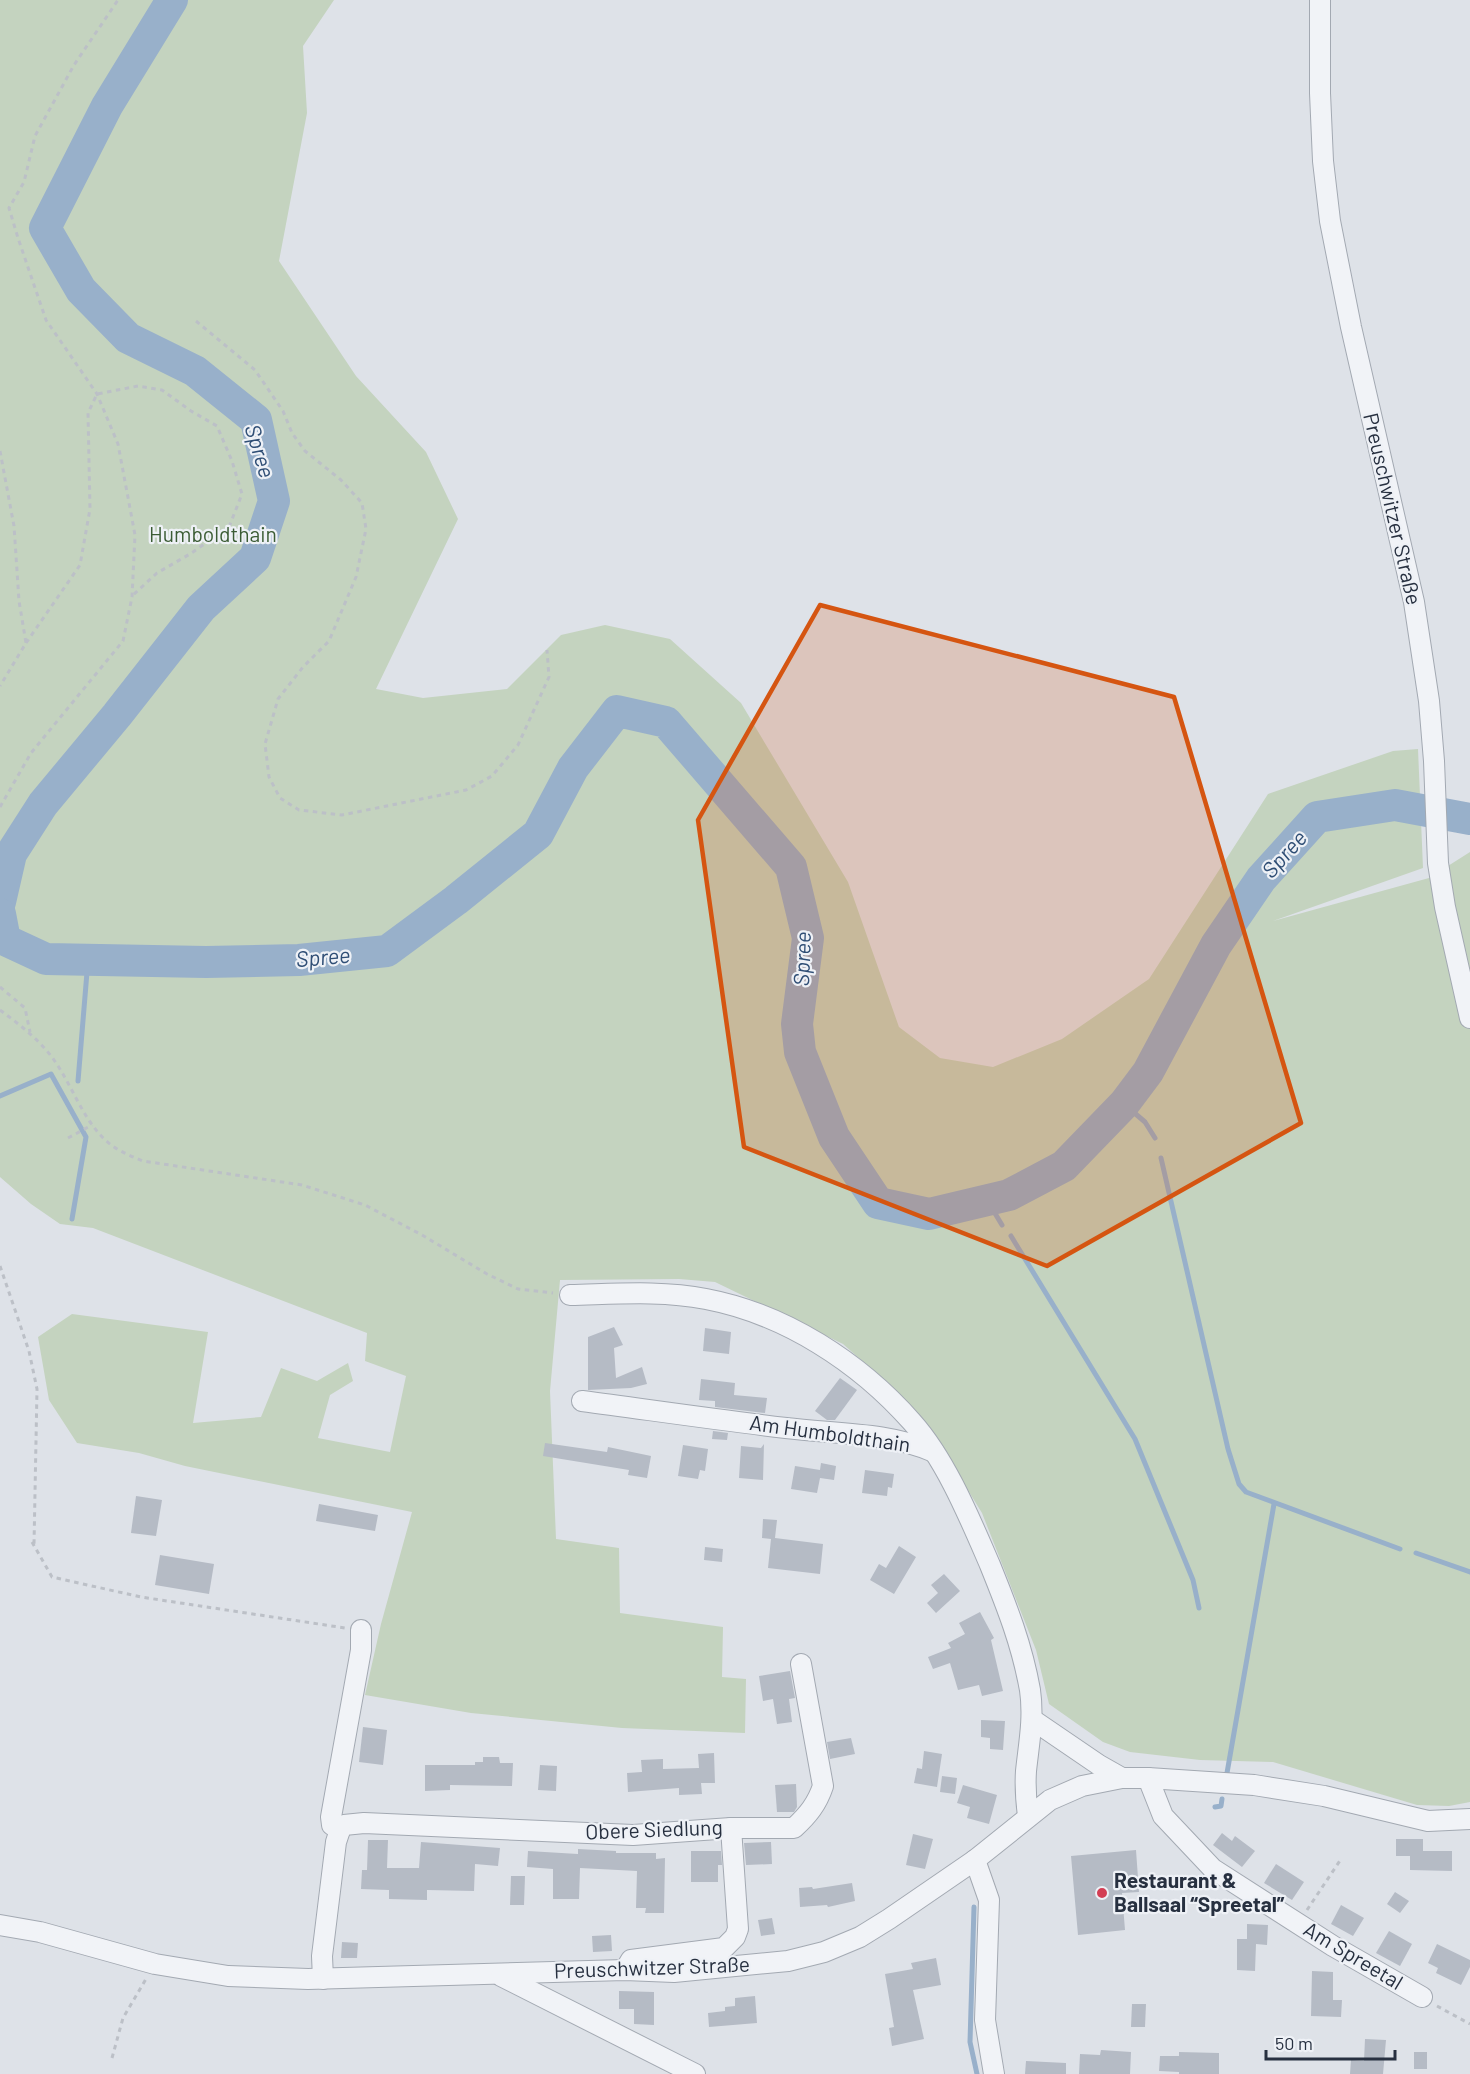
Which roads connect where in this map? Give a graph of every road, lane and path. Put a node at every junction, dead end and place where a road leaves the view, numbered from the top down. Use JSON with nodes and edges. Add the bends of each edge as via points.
{"nodes":[{"id":1,"x":118,"y":0,"type":"edge"},
{"id":2,"x":1320,"y":0,"type":"edge"},
{"id":3,"x":196,"y":321,"type":"dead end"},
{"id":4,"x":97,"y":394,"type":"junction"},
{"id":5,"x":0,"y":451,"type":"edge"},
{"id":6,"x":132,"y":597,"type":"junction"},
{"id":7,"x":26,"y":643,"type":"junction"},
{"id":8,"x":547,"y":650,"type":"dead end"},
{"id":9,"x":0,"y":686,"type":"edge"},
{"id":10,"x":0,"y":807,"type":"edge"},
{"id":11,"x":0,"y":987,"type":"edge"},
{"id":12,"x":0,"y":1011,"type":"edge"},
{"id":13,"x":1470,"y":1018,"type":"edge"},
{"id":14,"x":30,"y":1033,"type":"junction"},
{"id":15,"x":92,"y":1125,"type":"junction"},
{"id":16,"x":68,"y":1138,"type":"dead end"},
{"id":17,"x":0,"y":1266,"type":"edge"},
{"id":18,"x":570,"y":1295,"type":"joint"},
{"id":19,"x":582,"y":1401,"type":"dead end"},
{"id":20,"x":934,"y":1452,"type":"junction"},
{"id":21,"x":32,"y":1542,"type":"dead end"},
{"id":22,"x":34,"y":1547,"type":"junction"},
{"id":23,"x":361,"y":1630,"type":"joint"},
{"id":24,"x":801,"y":1664,"type":"dead end"},
{"id":25,"x":1033,"y":1720,"type":"junction"},
{"id":26,"x":1122,"y":1778,"type":"junction"},
{"id":27,"x":1148,"y":1778,"type":"junction"},
{"id":28,"x":1028,"y":1816,"type":"junction"},
{"id":29,"x":1470,"y":1819,"type":"edge"},
{"id":30,"x":731,"y":1828,"type":"junction"},
{"id":31,"x":340,"y":1830,"type":"junction"},
{"id":32,"x":1341,"y":1859,"type":"dead end"},
{"id":33,"x":975,"y":1860,"type":"junction"},
{"id":34,"x":1298,"y":1924,"type":"junction"},
{"id":35,"x":0,"y":1925,"type":"edge"},
{"id":36,"x":155,"y":1965,"type":"junction"},
{"id":37,"x":625,"y":1970,"type":"junction"},
{"id":38,"x":498,"y":1974,"type":"junction"},
{"id":39,"x":323,"y":1979,"type":"junction"},
{"id":40,"x":1422,"y":1997,"type":"joint"},
{"id":41,"x":1470,"y":2024,"type":"edge"},
{"id":42,"x":112,"y":2058,"type":"dead end"},
{"id":43,"x":695,"y":2074,"type":"edge"},
{"id":44,"x":994,"y":2074,"type":"edge"}],
"edges":[{"from":1,"to":4,"type":"path","via":[[74,65],[35,136],[24,182],[9,208],[46,320]]},
{"from":2,"to":13,"type":"street","name":"Preuschwitzer Straße","via":[[1323,161],[1330,221],[1414,602],[1429,701],[1438,863]]},
{"from":3,"to":8,"type":"path","via":[[255,370],[305,451],[362,503],[366,529],[352,588],[329,641],[278,699],[265,744],[269,777],[280,798],[299,810],[342,814],[466,790],[492,776],[518,745],[549,677]]},
{"from":4,"to":6,"type":"path","via":[[118,444],[135,535]]},
{"from":4,"to":6,"type":"path","via":[[138,386],[162,390],[217,426],[242,494],[229,527],[157,573]]},
{"from":4,"to":7,"type":"path","via":[[88,413],[90,509],[80,565]]},
{"from":5,"to":7,"type":"path","via":[[14,526]]},
{"from":6,"to":10,"type":"path","via":[[123,641],[31,753]]},
{"from":7,"to":9,"type":"path"},
{"from":11,"to":14,"type":"path","via":[[25,1008]]},
{"from":12,"to":14,"type":"path"},
{"from":14,"to":15,"type":"path","via":[[53,1058]]},
{"from":15,"to":16,"type":"path"},
{"from":15,"to":18,"type":"path","via":[[112,1146],[143,1161],[302,1185],[365,1204],[518,1289]]},
{"from":17,"to":22,"type":"path","via":[[38,1389]]},
{"from":18,"to":20,"type":"street","via":[[674,1294],[738,1307],[798,1331],[834,1353],[877,1388],[913,1423]]},
{"from":19,"to":20,"type":"street","name":"Am Humboldthain","via":[[868,1436],[915,1444]]},
{"from":20,"to":25,"type":"street","name":"Am Humboldthain","via":[[970,1517],[1006,1603],[1030,1690]]},
{"from":21,"to":22,"type":"path"},
{"from":22,"to":23,"type":"path","via":[[52,1577],[141,1597]]},
{"from":23,"to":31,"type":"street","via":[[361,1650],[331,1817],[332,1825]]},
{"from":24,"to":30,"type":"street","name":"Obere Siedlung","via":[[824,1786],[818,1802],[794,1828]]},
{"from":25,"to":26,"type":"street"},
{"from":25,"to":28,"type":"street","name":"Am Humboldthain","via":[[1026,1773]]},
{"from":26,"to":27,"type":"street","name":"Preuschwitzer Straße"},
{"from":26,"to":28,"type":"street","name":"Preuschwitzer Straße","via":[[1066,1792]]},
{"from":27,"to":29,"type":"street","name":"Preuschwitzer Straße","via":[[1292,1790],[1428,1821]]},
{"from":27,"to":34,"type":"street","name":"Am Spreetal","via":[[1163,1815],[1213,1869]]},
{"from":28,"to":33,"type":"street","name":"Preuschwitzer Straße"},
{"from":30,"to":31,"type":"street","name":"Obere Siedlung","via":[[633,1835],[364,1823],[344,1825]]},
{"from":30,"to":37,"type":"street","via":[[738,1929],[735,1937],[724,1948],[631,1960]]},
{"from":31,"to":39,"type":"street","via":[[322,1956]]},
{"from":32,"to":34,"type":"path"},
{"from":33,"to":37,"type":"street","name":"Preuschwitzer Straße","via":[[889,1920],[824,1952],[788,1961],[674,1972]]},
{"from":33,"to":44,"type":"street","via":[[989,1900],[985,2020]]},
{"from":34,"to":40,"type":"street","name":"Am Spreetal"},
{"from":35,"to":36,"type":"street","name":"Preuschwitzer Straße","via":[[40,1932]]},
{"from":36,"to":39,"type":"street","name":"Preuschwitzer Straße","via":[[228,1976]]},
{"from":36,"to":42,"type":"path","via":[[123,2018]]},
{"from":37,"to":38,"type":"street","name":"Preuschwitzer Straße"},
{"from":38,"to":39,"type":"street","name":"Preuschwitzer Straße"},
{"from":38,"to":43,"type":"street"},
{"from":40,"to":41,"type":"path","name":"Am Spreetal"}]}
